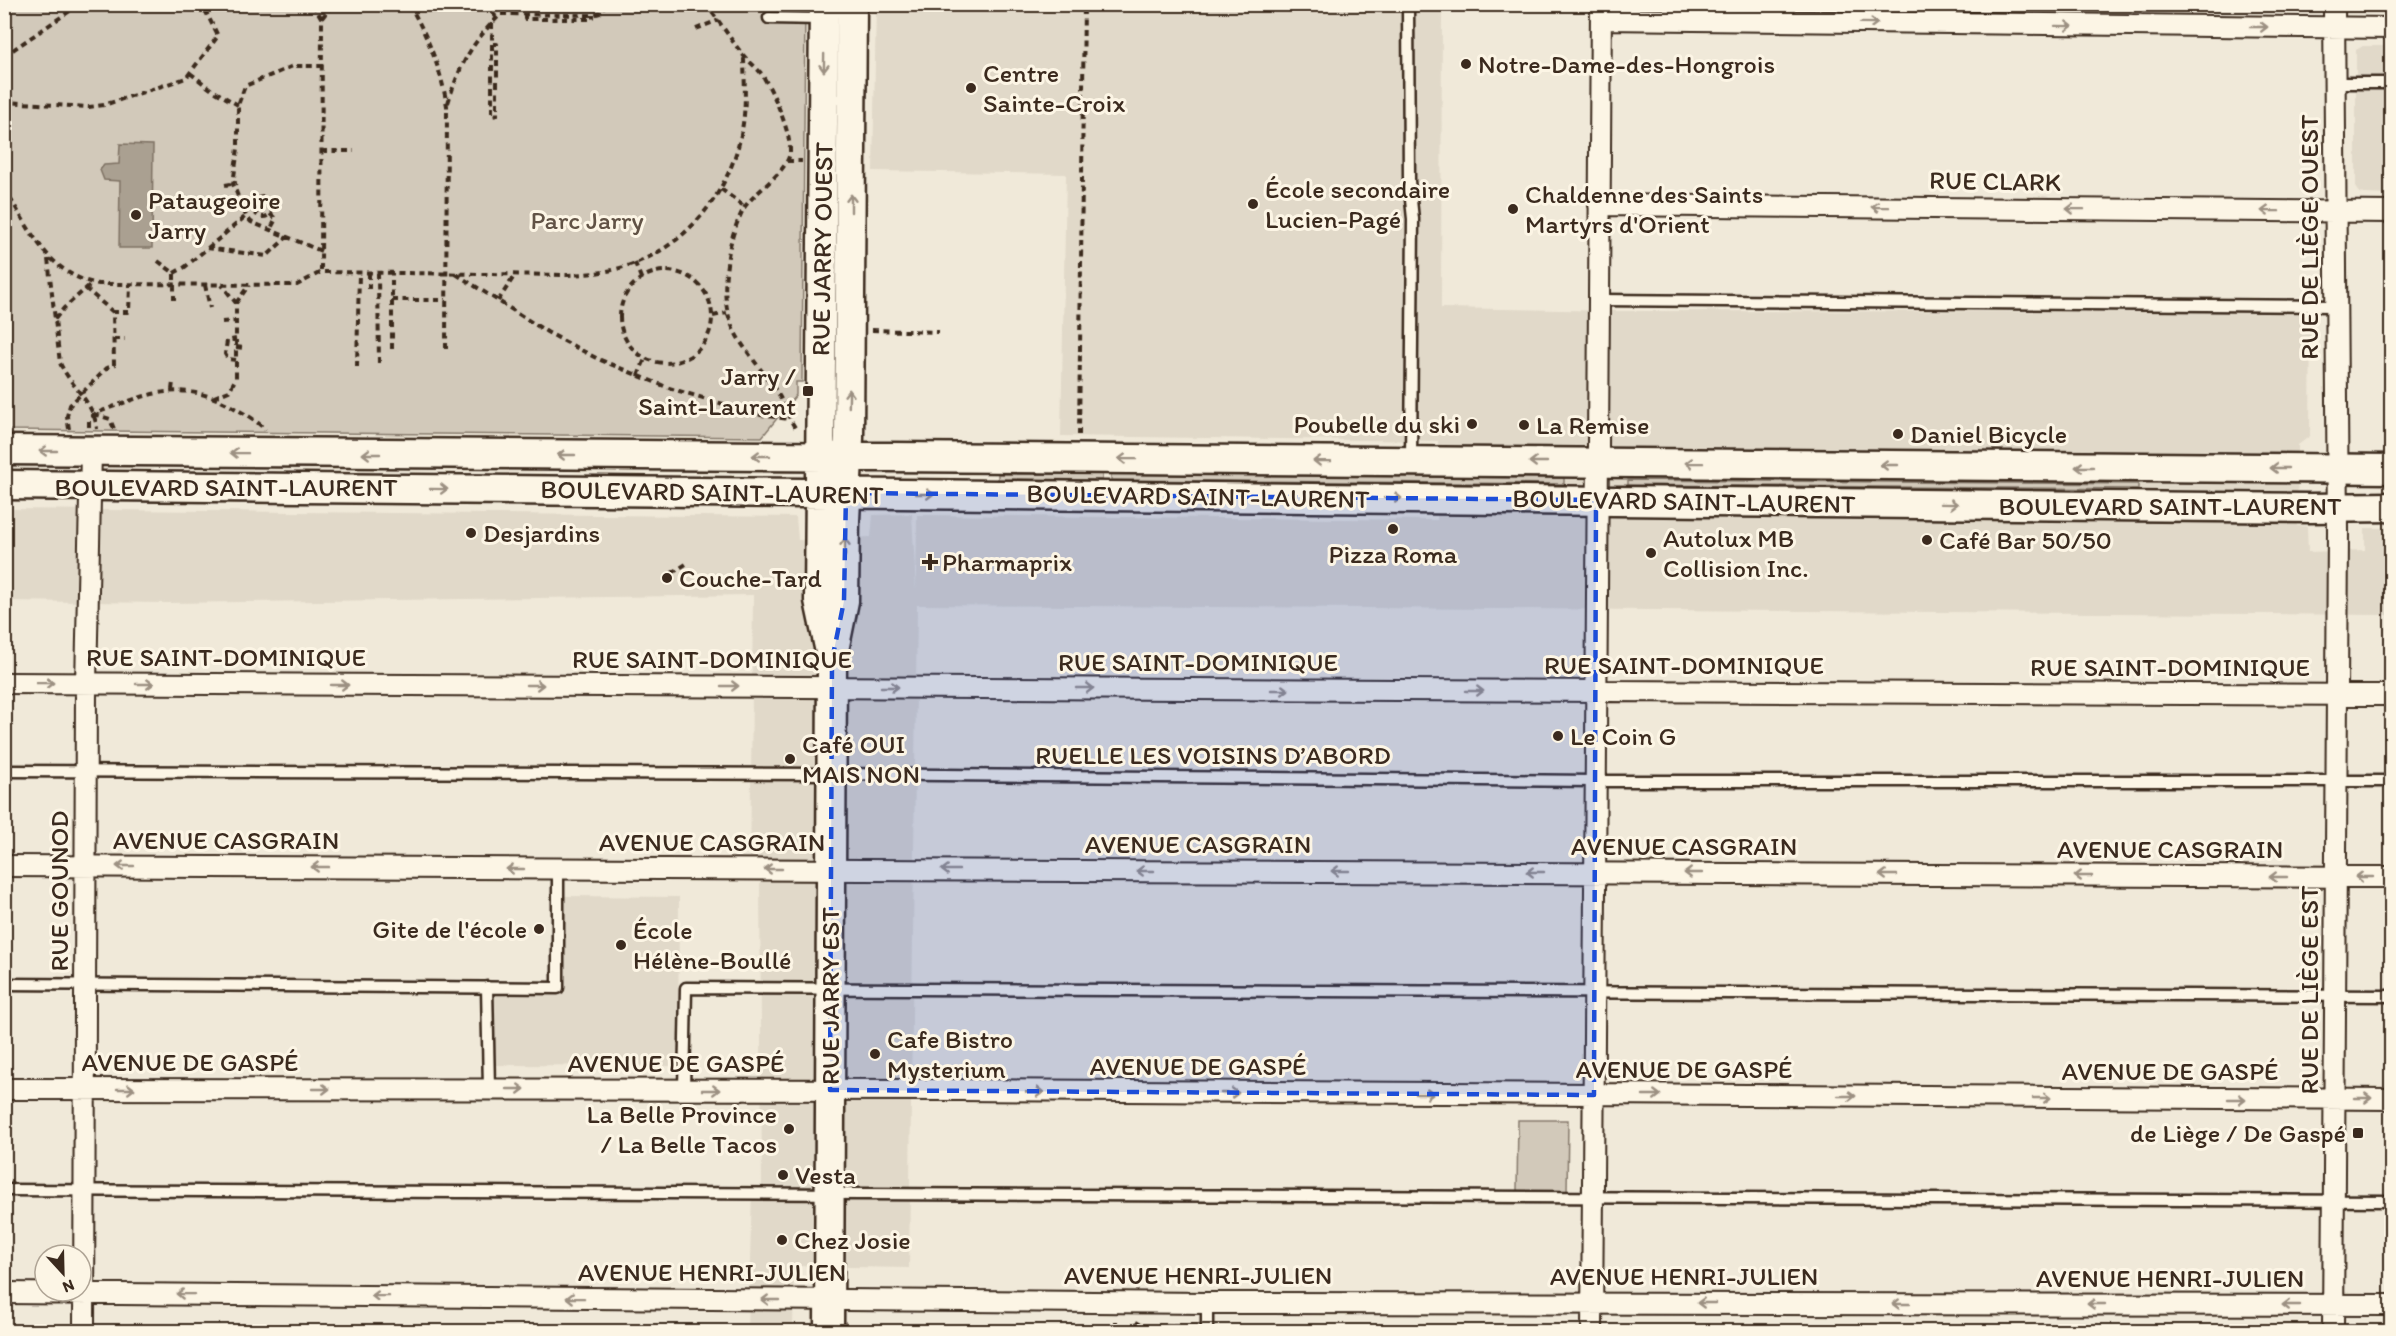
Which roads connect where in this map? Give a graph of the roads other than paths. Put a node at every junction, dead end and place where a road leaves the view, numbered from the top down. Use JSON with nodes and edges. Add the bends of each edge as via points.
{"nodes":[{"id":1,"x":852,"y":4,"type":"edge"},
{"id":2,"x":1408,"y":4,"type":"edge"},
{"id":3,"x":2334,"y":4,"type":"edge"},
{"id":4,"x":824,"y":12,"type":"edge"},
{"id":5,"x":1601,"y":12,"type":"edge"},
{"id":6,"x":769,"y":18,"type":"dead end"},
{"id":7,"x":2334,"y":27,"type":"junction"},
{"id":8,"x":2391,"y":28,"type":"edge"},
{"id":9,"x":2391,"y":82,"type":"edge"},
{"id":10,"x":2335,"y":83,"type":"junction"},
{"id":11,"x":1599,"y":205,"type":"junction"},
{"id":12,"x":2336,"y":212,"type":"junction"},
{"id":13,"x":2391,"y":212,"type":"edge"},
{"id":14,"x":1598,"y":300,"type":"junction"},
{"id":15,"x":2336,"y":306,"type":"junction"},
{"id":16,"x":86,"y":436,"type":"junction"},
{"id":17,"x":4,"y":450,"type":"edge"},
{"id":18,"x":834,"y":457,"type":"junction"},
{"id":19,"x":1412,"y":462,"type":"junction"},
{"id":20,"x":1597,"y":463,"type":"junction"},
{"id":21,"x":2337,"y":468,"type":"junction"},
{"id":22,"x":2391,"y":469,"type":"edge"},
{"id":23,"x":297,"y":470,"type":"junction"},
{"id":24,"x":4,"y":485,"type":"edge"},
{"id":25,"x":90,"y":486,"type":"junction"},
{"id":26,"x":833,"y":493,"type":"junction"},
{"id":27,"x":1596,"y":500,"type":"junction"},
{"id":28,"x":2337,"y":507,"type":"junction"},
{"id":29,"x":2391,"y":507,"type":"edge"},
{"id":30,"x":832,"y":673,"type":"junction"},
{"id":31,"x":4,"y":683,"type":"edge"},
{"id":32,"x":86,"y":684,"type":"junction"},
{"id":33,"x":1595,"y":691,"type":"junction"},
{"id":34,"x":2337,"y":695,"type":"junction"},
{"id":35,"x":2391,"y":695,"type":"edge"},
{"id":36,"x":4,"y":771,"type":"edge"},
{"id":37,"x":86,"y":772,"type":"junction"},
{"id":38,"x":831,"y":774,"type":"junction"},
{"id":39,"x":1594,"y":781,"type":"junction"},
{"id":40,"x":2337,"y":781,"type":"junction"},
{"id":41,"x":2391,"y":781,"type":"edge"},
{"id":42,"x":4,"y":866,"type":"edge"},
{"id":43,"x":86,"y":866,"type":"junction"},
{"id":44,"x":558,"y":869,"type":"junction"},
{"id":45,"x":831,"y":869,"type":"junction"},
{"id":46,"x":1594,"y":873,"type":"junction"},
{"id":47,"x":2336,"y":877,"type":"junction"},
{"id":48,"x":2391,"y":877,"type":"edge"},
{"id":49,"x":4,"y":984,"type":"edge"},
{"id":50,"x":86,"y":984,"type":"junction"},
{"id":51,"x":488,"y":987,"type":"junction"},
{"id":52,"x":831,"y":988,"type":"junction"},
{"id":53,"x":1593,"y":993,"type":"junction"},
{"id":54,"x":2335,"y":996,"type":"junction"},
{"id":55,"x":2391,"y":996,"type":"edge"},
{"id":56,"x":4,"y":1089,"type":"edge"},
{"id":57,"x":86,"y":1089,"type":"junction"},
{"id":58,"x":489,"y":1089,"type":"junction"},
{"id":59,"x":684,"y":1090,"type":"junction"},
{"id":60,"x":830,"y":1090,"type":"junction"},
{"id":61,"x":1594,"y":1095,"type":"junction"},
{"id":62,"x":2335,"y":1099,"type":"junction"},
{"id":63,"x":2391,"y":1099,"type":"edge"},
{"id":64,"x":4,"y":1191,"type":"edge"},
{"id":65,"x":85,"y":1191,"type":"junction"},
{"id":66,"x":829,"y":1195,"type":"junction"},
{"id":67,"x":1593,"y":1198,"type":"junction"},
{"id":68,"x":2391,"y":1201,"type":"edge"},
{"id":69,"x":2335,"y":1202,"type":"junction"},
{"id":70,"x":85,"y":1243,"type":"edge"},
{"id":71,"x":4,"y":1293,"type":"edge"},
{"id":72,"x":33,"y":1293,"type":"edge"},
{"id":73,"x":93,"y":1293,"type":"edge"},
{"id":74,"x":829,"y":1300,"type":"junction"},
{"id":75,"x":1592,"y":1302,"type":"junction"},
{"id":76,"x":85,"y":1303,"type":"edge"},
{"id":77,"x":1208,"y":1303,"type":"junction"},
{"id":78,"x":2334,"y":1305,"type":"junction"},
{"id":79,"x":2391,"y":1305,"type":"edge"},
{"id":80,"x":84,"y":1332,"type":"edge"},
{"id":81,"x":829,"y":1332,"type":"edge"},
{"id":82,"x":1207,"y":1332,"type":"edge"},
{"id":83,"x":1592,"y":1332,"type":"edge"},
{"id":84,"x":2333,"y":1332,"type":"edge"}],
"edges":[{"from":18,"to":1,"type":"main road","name":"RUE JARRY OUEST","one_way":true},
{"from":2,"to":19,"type":"lane","via":[[1409,181],[1413,219]]},
{"from":3,"to":7,"type":"street","name":"RUE DE LIÈGE OUEST"},
{"from":4,"to":6,"type":"lane"},
{"from":4,"to":18,"type":"main road","name":"RUE JARRY OUEST","one_way":true},
{"from":5,"to":7,"type":"street","one_way":true},
{"from":5,"to":11,"type":"street"},
{"from":7,"to":8,"type":"street"},
{"from":7,"to":10,"type":"street","name":"RUE DE LIÈGE OUEST"},
{"from":9,"to":10,"type":"lane"},
{"from":10,"to":12,"type":"street","name":"RUE DE LIÈGE OUEST"},
{"from":12,"to":11,"type":"street","name":"RUE CLARK","one_way":true},
{"from":11,"to":14,"type":"street"},
{"from":12,"to":13,"type":"street","name":"RUE CLARK"},
{"from":12,"to":15,"type":"street","name":"RUE DE LIÈGE OUEST"},
{"from":14,"to":15,"type":"lane"},
{"from":14,"to":20,"type":"street"},
{"from":15,"to":21,"type":"street","name":"RUE DE LIÈGE OUEST"},
{"from":16,"to":17,"type":"main road","name":"BOULEVARD SAINT-LAURENT","one_way":true},
{"from":23,"to":16,"type":"main road","name":"BOULEVARD SAINT-LAURENT","one_way":true},
{"from":16,"to":25,"type":"street","name":"RUE GOUNOD"},
{"from":19,"to":18,"type":"main road","name":"BOULEVARD SAINT-LAURENT","one_way":true},
{"from":18,"to":23,"type":"main road","name":"BOULEVARD SAINT-LAURENT","one_way":true},
{"from":18,"to":26,"type":"main road","name":"RUE JARRY OUEST"},
{"from":20,"to":19,"type":"main road","name":"BOULEVARD SAINT-LAURENT","one_way":true},
{"from":21,"to":20,"type":"main road","name":"BOULEVARD SAINT-LAURENT","one_way":true},
{"from":20,"to":27,"type":"street"},
{"from":21,"to":22,"type":"main road","name":"BOULEVARD SAINT-LAURENT"},
{"from":21,"to":28,"type":"street","name":"RUE DE LIÈGE EST"},
{"from":23,"to":25,"type":"main road","name":"BOULEVARD SAINT-LAURENT"},
{"from":23,"to":26,"type":"main road","name":"BOULEVARD SAINT-LAURENT","one_way":true},
{"from":24,"to":25,"type":"main road","name":"BOULEVARD SAINT-LAURENT"},
{"from":25,"to":32,"type":"street","name":"RUE GOUNOD"},
{"from":26,"to":27,"type":"main road","name":"BOULEVARD SAINT-LAURENT","one_way":true},
{"from":26,"to":30,"type":"main road","name":"RUE JARRY EST","via":[[819,600]]},
{"from":27,"to":28,"type":"main road","name":"BOULEVARD SAINT-LAURENT","one_way":true},
{"from":27,"to":33,"type":"street"},
{"from":28,"to":29,"type":"main road","name":"BOULEVARD SAINT-LAURENT"},
{"from":28,"to":34,"type":"street","name":"RUE DE LIÈGE EST"},
{"from":32,"to":30,"type":"street","name":"RUE SAINT-DOMINIQUE","one_way":true},
{"from":30,"to":33,"type":"street","name":"RUE SAINT-DOMINIQUE","one_way":true},
{"from":30,"to":38,"type":"main road","name":"RUE JARRY EST"},
{"from":31,"to":32,"type":"street","name":"RUE SAINT-DOMINIQUE","one_way":true},
{"from":32,"to":37,"type":"street","name":"RUE GOUNOD"},
{"from":33,"to":34,"type":"street","name":"RUE SAINT-DOMINIQUE"},
{"from":33,"to":39,"type":"street"},
{"from":34,"to":35,"type":"street","name":"RUE SAINT-DOMINIQUE"},
{"from":34,"to":40,"type":"street","name":"RUE DE LIÈGE EST"},
{"from":36,"to":37,"type":"lane","name":"RUELLE LES VOISINS D’ABORD"},
{"from":37,"to":38,"type":"lane","name":"RUELLE LES VOISINS D’ABORD"},
{"from":37,"to":43,"type":"street","name":"RUE GOUNOD"},
{"from":38,"to":39,"type":"lane","name":"RUELLE LES VOISINS D’ABORD"},
{"from":38,"to":45,"type":"main road","name":"RUE JARRY EST"},
{"from":39,"to":40,"type":"lane","name":"RUELLE LES VOISINS D’ABORD"},
{"from":39,"to":46,"type":"street"},
{"from":40,"to":41,"type":"lane","name":"RUELLE LES VOISINS D’ABORD"},
{"from":40,"to":47,"type":"street","name":"RUE DE LIÈGE EST"},
{"from":42,"to":43,"type":"street","name":"AVENUE CASGRAIN"},
{"from":44,"to":43,"type":"street","name":"AVENUE CASGRAIN","one_way":true},
{"from":43,"to":50,"type":"street","name":"RUE GOUNOD"},
{"from":45,"to":44,"type":"street","name":"AVENUE CASGRAIN","one_way":true},
{"from":44,"to":51,"type":"lane","via":[[558,988]]},
{"from":46,"to":45,"type":"street","name":"AVENUE CASGRAIN","one_way":true},
{"from":45,"to":52,"type":"main road","name":"RUE JARRY EST"},
{"from":47,"to":46,"type":"street","name":"AVENUE CASGRAIN","one_way":true},
{"from":46,"to":53,"type":"street"},
{"from":48,"to":47,"type":"street","name":"AVENUE CASGRAIN","one_way":true},
{"from":47,"to":54,"type":"street","name":"RUE DE LIÈGE EST"},
{"from":49,"to":50,"type":"lane"},
{"from":50,"to":51,"type":"lane"},
{"from":50,"to":57,"type":"street","name":"RUE GOUNOD"},
{"from":51,"to":58,"type":"lane"},
{"from":52,"to":53,"type":"lane"},
{"from":52,"to":59,"type":"lane","via":[[686,988]]},
{"from":52,"to":60,"type":"main road","name":"RUE JARRY EST"},
{"from":53,"to":54,"type":"lane"},
{"from":53,"to":61,"type":"street"},
{"from":54,"to":55,"type":"lane"},
{"from":54,"to":62,"type":"street","name":"RUE DE LIÈGE EST"},
{"from":56,"to":57,"type":"street","name":"AVENUE DE GASPÉ"},
{"from":57,"to":58,"type":"street","name":"AVENUE DE GASPÉ","one_way":true},
{"from":57,"to":65,"type":"street","name":"RUE GOUNOD"},
{"from":58,"to":59,"type":"street","name":"AVENUE DE GASPÉ","one_way":true},
{"from":59,"to":60,"type":"street","name":"AVENUE DE GASPÉ","one_way":true},
{"from":60,"to":61,"type":"street","name":"AVENUE DE GASPÉ","one_way":true},
{"from":60,"to":66,"type":"main road","name":"RUE JARRY EST"},
{"from":61,"to":62,"type":"street","name":"AVENUE DE GASPÉ","one_way":true},
{"from":61,"to":67,"type":"street"},
{"from":62,"to":63,"type":"street","name":"AVENUE DE GASPÉ","one_way":true},
{"from":62,"to":69,"type":"street","name":"RUE DE LIÈGE EST"},
{"from":64,"to":65,"type":"lane"},
{"from":65,"to":66,"type":"lane"},
{"from":65,"to":70,"type":"street","name":"RUE GOUNOD"},
{"from":66,"to":67,"type":"lane"},
{"from":66,"to":74,"type":"main road","name":"RUE JARRY EST"},
{"from":67,"to":69,"type":"lane"},
{"from":67,"to":75,"type":"street"},
{"from":68,"to":69,"type":"lane"},
{"from":69,"to":78,"type":"street","name":"RUE DE LIÈGE EST"},
{"from":71,"to":72,"type":"street","name":"AVENUE HENRI-JULIEN"},
{"from":74,"to":73,"type":"street","name":"AVENUE HENRI-JULIEN","one_way":true},
{"from":74,"to":77,"type":"street","name":"AVENUE HENRI-JULIEN"},
{"from":74,"to":81,"type":"main road","name":"RUE JARRY EST"},
{"from":75,"to":77,"type":"street","name":"AVENUE HENRI-JULIEN"},
{"from":78,"to":75,"type":"street","name":"AVENUE HENRI-JULIEN","one_way":true},
{"from":75,"to":83,"type":"street"},
{"from":76,"to":80,"type":"street","name":"RUE GOUNOD"},
{"from":77,"to":82,"type":"lane"},
{"from":78,"to":79,"type":"street","name":"AVENUE HENRI-JULIEN"},
{"from":78,"to":84,"type":"street","name":"RUE DE LIÈGE EST"}]}
